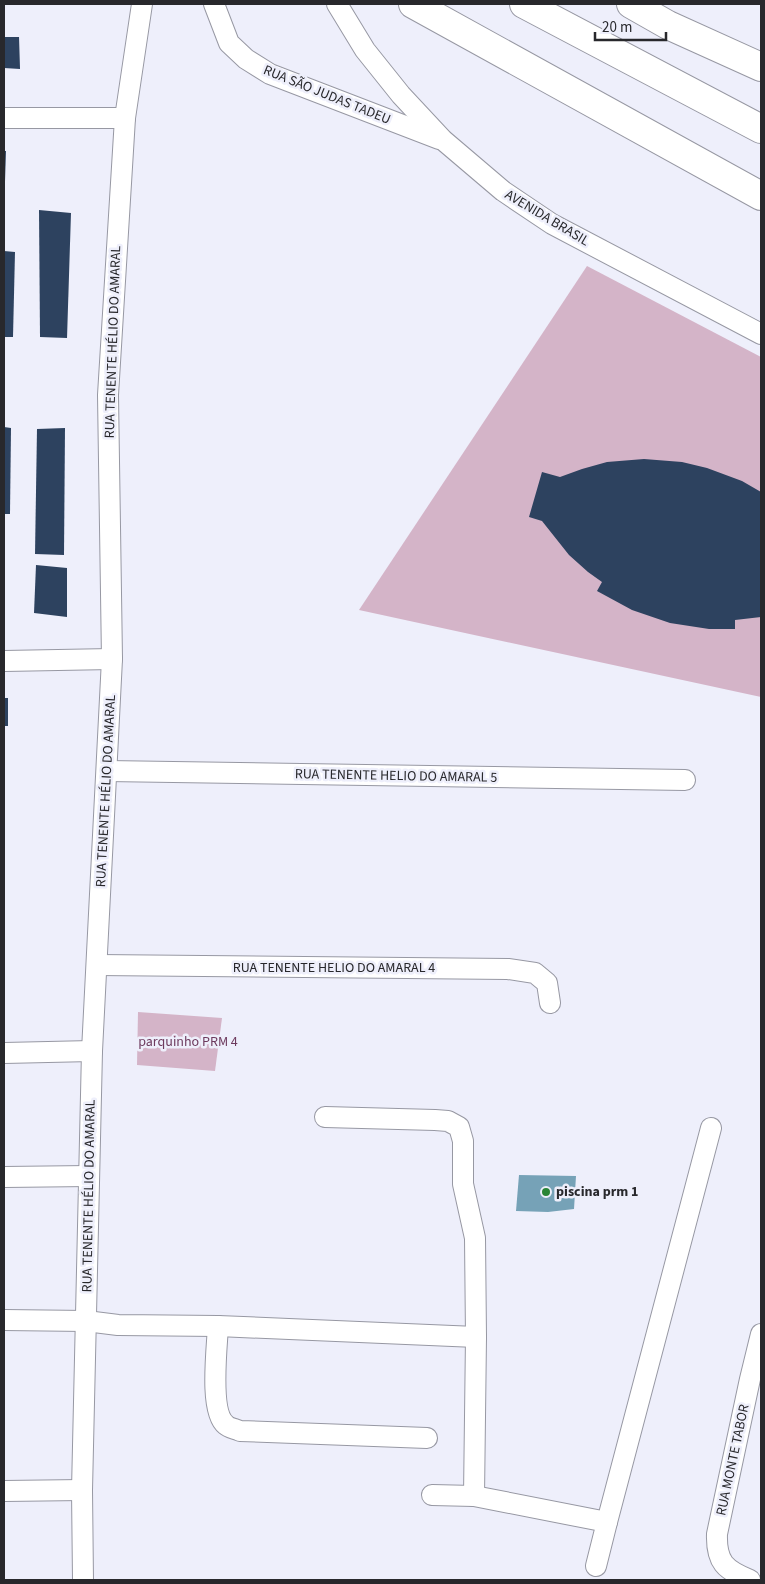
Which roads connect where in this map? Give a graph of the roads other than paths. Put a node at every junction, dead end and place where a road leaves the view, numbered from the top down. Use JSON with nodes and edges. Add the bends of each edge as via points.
{"nodes":[{"id":1,"x":142,"y":4,"type":"edge"},
{"id":2,"x":214,"y":4,"type":"edge"},
{"id":3,"x":337,"y":4,"type":"edge"},
{"id":4,"x":413,"y":4,"type":"edge"},
{"id":5,"x":524,"y":4,"type":"edge"},
{"id":6,"x":631,"y":4,"type":"edge"},
{"id":7,"x":543,"y":11,"type":"edge"},
{"id":8,"x":761,"y":67,"type":"edge"},
{"id":9,"x":4,"y":118,"type":"edge"},
{"id":10,"x":125,"y":118,"type":"junction"},
{"id":11,"x":761,"y":129,"type":"edge"},
{"id":12,"x":443,"y":140,"type":"junction"},
{"id":13,"x":761,"y":196,"type":"edge"},
{"id":14,"x":761,"y":334,"type":"edge"},
{"id":15,"x":112,"y":659,"type":"junction"},
{"id":16,"x":4,"y":661,"type":"edge"},
{"id":17,"x":107,"y":771,"type":"junction"},
{"id":18,"x":685,"y":780,"type":"dead end"},
{"id":19,"x":96,"y":966,"type":"junction"},
{"id":20,"x":550,"y":1003,"type":"dead end"},
{"id":21,"x":92,"y":1051,"type":"junction"},
{"id":22,"x":4,"y":1052,"type":"edge"},
{"id":23,"x":325,"y":1117,"type":"dead end"},
{"id":24,"x":711,"y":1128,"type":"dead end"},
{"id":25,"x":90,"y":1176,"type":"junction"},
{"id":26,"x":4,"y":1177,"type":"edge"},
{"id":27,"x":4,"y":1320,"type":"edge"},
{"id":28,"x":86,"y":1321,"type":"junction"},
{"id":29,"x":218,"y":1326,"type":"junction"},
{"id":30,"x":761,"y":1334,"type":"edge"},
{"id":31,"x":476,"y":1337,"type":"junction"},
{"id":32,"x":755,"y":1380,"type":"edge"},
{"id":33,"x":427,"y":1438,"type":"dead end"},
{"id":34,"x":82,"y":1490,"type":"junction"},
{"id":35,"x":4,"y":1491,"type":"edge"},
{"id":36,"x":432,"y":1495,"type":"dead end"},
{"id":37,"x":474,"y":1496,"type":"junction"},
{"id":38,"x":607,"y":1522,"type":"junction"},
{"id":39,"x":596,"y":1566,"type":"dead end"},
{"id":40,"x":746,"y":1578,"type":"edge"},
{"id":41,"x":83,"y":1580,"type":"edge"}],
"edges":[{"from":1,"to":10,"type":"street","name":"RUA TENENTE HÉLIO DO AMARAL"},
{"from":2,"to":12,"type":"street","name":"RUA SÃO JUDAS TADEU","via":[[229,43],[246,59],[270,74]]},
{"from":3,"to":12,"type":"street","name":"AVENIDA BRASIL","via":[[365,50]]},
{"from":4,"to":13,"type":"main road"},
{"from":5,"to":7,"type":"main road"},
{"from":6,"to":8,"type":"main road","via":[[668,25]]},
{"from":7,"to":11,"type":"main road"},
{"from":9,"to":10,"type":"street"},
{"from":10,"to":15,"type":"street","name":"RUA TENENTE HÉLIO DO AMARAL","via":[[108,395]]},
{"from":12,"to":14,"type":"street","name":"AVENIDA BRASIL","via":[[503,191],[552,224]]},
{"from":15,"to":16,"type":"street"},
{"from":15,"to":17,"type":"street","name":"RUA TENENTE HÉLIO DO AMARAL"},
{"from":17,"to":18,"type":"street","name":"RUA TENENTE HELIO DO AMARAL 5"},
{"from":17,"to":19,"type":"street","name":"RUA TENENTE HÉLIO DO AMARAL"},
{"from":19,"to":20,"type":"street","name":"RUA TENENTE HELIO DO AMARAL 4","via":[[508,969],[535,973],[547,983]]},
{"from":19,"to":21,"type":"street","name":"RUA TENENTE HÉLIO DO AMARAL"},
{"from":21,"to":22,"type":"street"},
{"from":21,"to":25,"type":"street","name":"RUA TENENTE HÉLIO DO AMARAL"},
{"from":23,"to":31,"type":"street","via":[[435,1120],[448,1121],[460,1127],[463,1184],[475,1238]]},
{"from":24,"to":38,"type":"street"},
{"from":25,"to":26,"type":"street"},
{"from":25,"to":28,"type":"street","name":"RUA TENENTE HÉLIO DO AMARAL"},
{"from":27,"to":28,"type":"street"},
{"from":28,"to":29,"type":"street","via":[[118,1325]]},
{"from":28,"to":34,"type":"street","name":"RUA TENENTE HÉLIO DO AMARAL"},
{"from":29,"to":31,"type":"street"},
{"from":29,"to":33,"type":"street","via":[[215,1396],[218,1415],[226,1426],[240,1430]]},
{"from":30,"to":32,"type":"street","name":"RUA MONTE TABOR"},
{"from":31,"to":37,"type":"street"},
{"from":32,"to":40,"type":"street","name":"RUA MONTE TABOR","via":[[717,1542],[722,1564]]},
{"from":34,"to":35,"type":"street"},
{"from":34,"to":41,"type":"street","name":"RUA TENENTE HÉLIO DO AMARAL"},
{"from":36,"to":37,"type":"street"},
{"from":37,"to":38,"type":"street"},
{"from":38,"to":39,"type":"street"}]}
